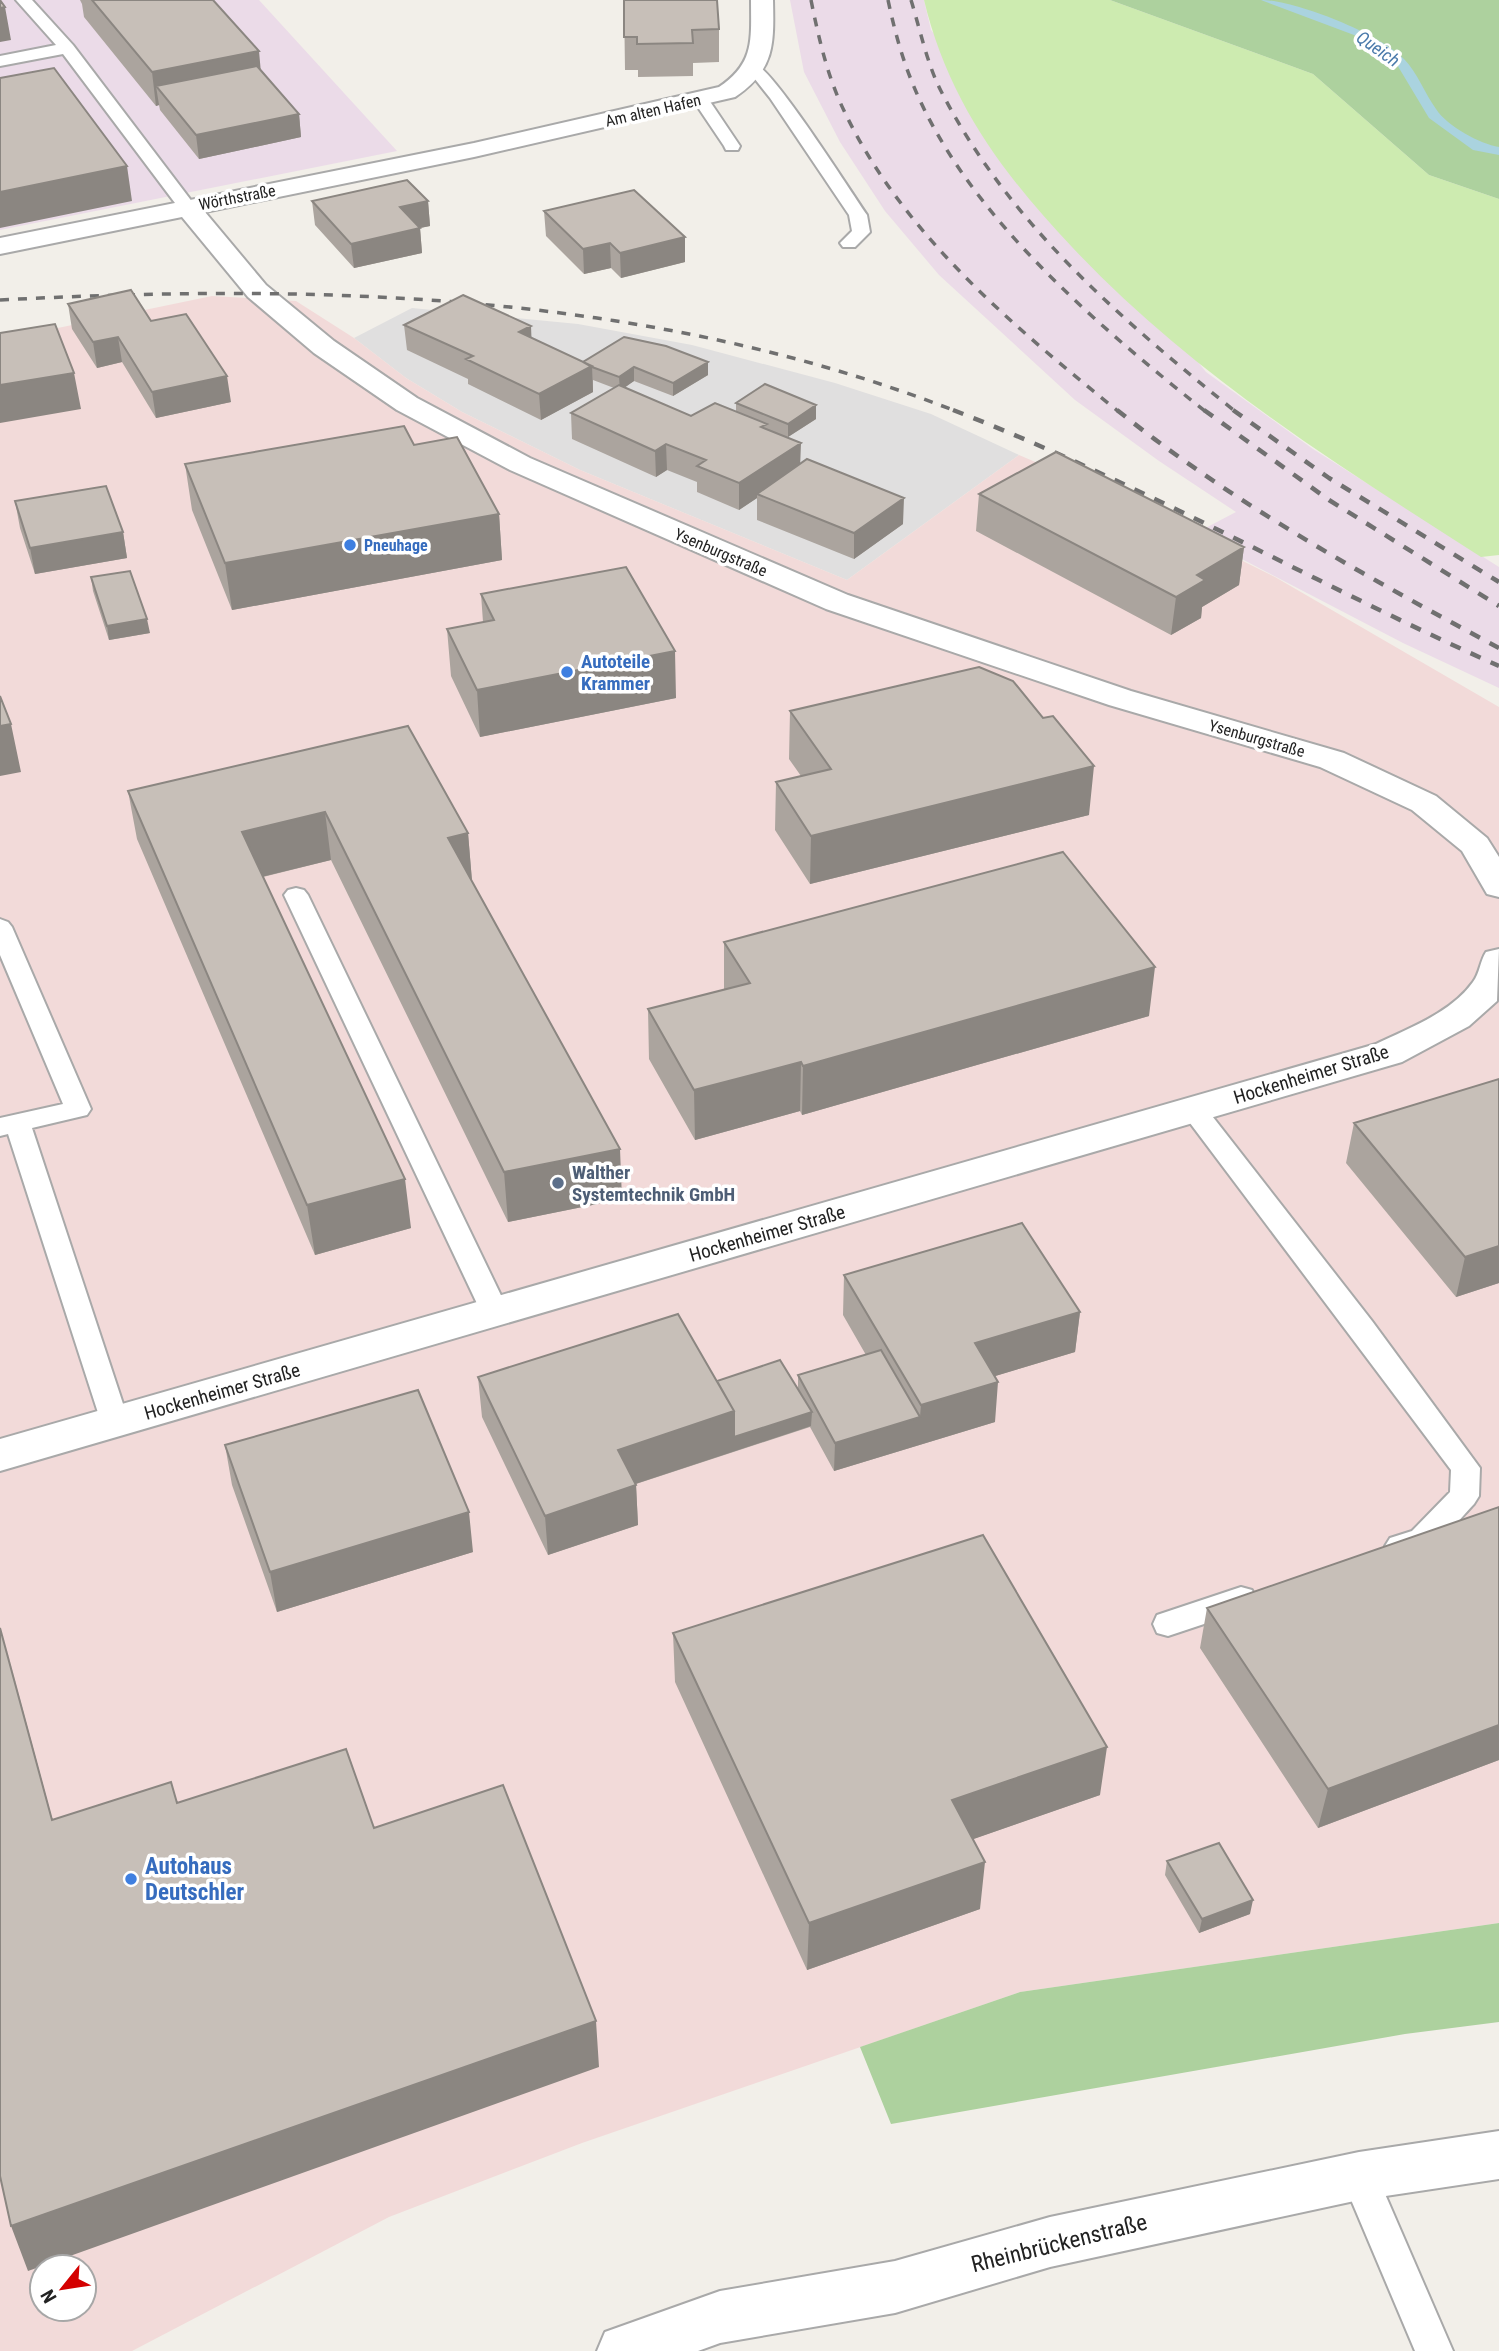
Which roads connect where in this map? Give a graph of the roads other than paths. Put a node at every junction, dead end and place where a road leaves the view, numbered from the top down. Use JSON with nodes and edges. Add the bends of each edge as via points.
{"nodes":[{"id":1,"x":24,"y":0,"type":"edge"},
{"id":2,"x":762,"y":0,"type":"edge"},
{"id":3,"x":67,"y":48,"type":"junction"},
{"id":4,"x":0,"y":61,"type":"edge"},
{"id":5,"x":755,"y":69,"type":"junction"},
{"id":6,"x":701,"y":100,"type":"junction"},
{"id":7,"x":732,"y":146,"type":"dead end"},
{"id":8,"x":474,"y":150,"type":"joint"},
{"id":9,"x":187,"y":207,"type":"junction"},
{"id":10,"x":849,"y":243,"type":"dead end"},
{"id":11,"x":0,"y":246,"type":"edge"},
{"id":12,"x":1499,"y":886,"type":"edge"},
{"id":13,"x":296,"y":895,"type":"dead end"},
{"id":14,"x":0,"y":927,"type":"edge"},
{"id":15,"x":1499,"y":968,"type":"edge"},
{"id":16,"x":1193,"y":1109,"type":"junction"},
{"id":17,"x":8,"y":1125,"type":"edge"},
{"id":18,"x":495,"y":1311,"type":"junction"},
{"id":19,"x":115,"y":1422,"type":"junction"},
{"id":20,"x":0,"y":1455,"type":"edge"},
{"id":21,"x":1371,"y":1556,"type":"edge"},
{"id":22,"x":1270,"y":1590,"type":"edge"},
{"id":23,"x":1168,"y":1623,"type":"dead end"},
{"id":24,"x":1499,"y":2155,"type":"edge"},
{"id":25,"x":1359,"y":2176,"type":"junction"},
{"id":26,"x":624,"y":2351,"type":"edge"},
{"id":27,"x":1434,"y":2351,"type":"edge"}],
"edges":[{"from":1,"to":3,"type":"lane"},
{"from":2,"to":5,"type":"street","via":[[762,48]]},
{"from":3,"to":4,"type":"lane"},
{"from":3,"to":9,"type":"lane"},
{"from":5,"to":6,"type":"street","name":"Am alten Hafen","via":[[741,84]]},
{"from":5,"to":10,"type":"lane","via":[[858,215],[861,232]]},
{"from":6,"to":7,"type":"lane"},
{"from":6,"to":8,"type":"street","name":"Am alten Hafen"},
{"from":8,"to":9,"type":"street","name":"Wörthstraße"},
{"from":9,"to":11,"type":"street","name":"Wörthstraße"},
{"from":9,"to":12,"type":"street","name":"Ysenburgstraße","via":[[257,291],[324,347],[407,404],[520,464],[837,602],[1120,698],[1332,760],[1424,803],[1475,845]]},
{"from":13,"to":18,"type":"lane"},
{"from":14,"to":17,"type":"lane","via":[[78,1109]]},
{"from":15,"to":16,"type":"street","name":"Hockenheimer Straße","via":[[1467,1013],[1389,1053]]},
{"from":16,"to":18,"type":"street","name":"Hockenheimer Straße"},
{"from":16,"to":21,"type":"lane","via":[[1466,1468],[1464,1496],[1437,1526],[1422,1539]]},
{"from":17,"to":19,"type":"lane"},
{"from":18,"to":19,"type":"street","name":"Hockenheimer Straße"},
{"from":19,"to":20,"type":"street","name":"Hockenheimer Straße"},
{"from":22,"to":23,"type":"lane"},
{"from":24,"to":25,"type":"street","name":"Rheinbrückenstraße"},
{"from":25,"to":26,"type":"street","name":"Rheinbrückenstraße","via":[[1051,2242],[895,2287],[720,2317]]},
{"from":25,"to":27,"type":"lane"}]}
